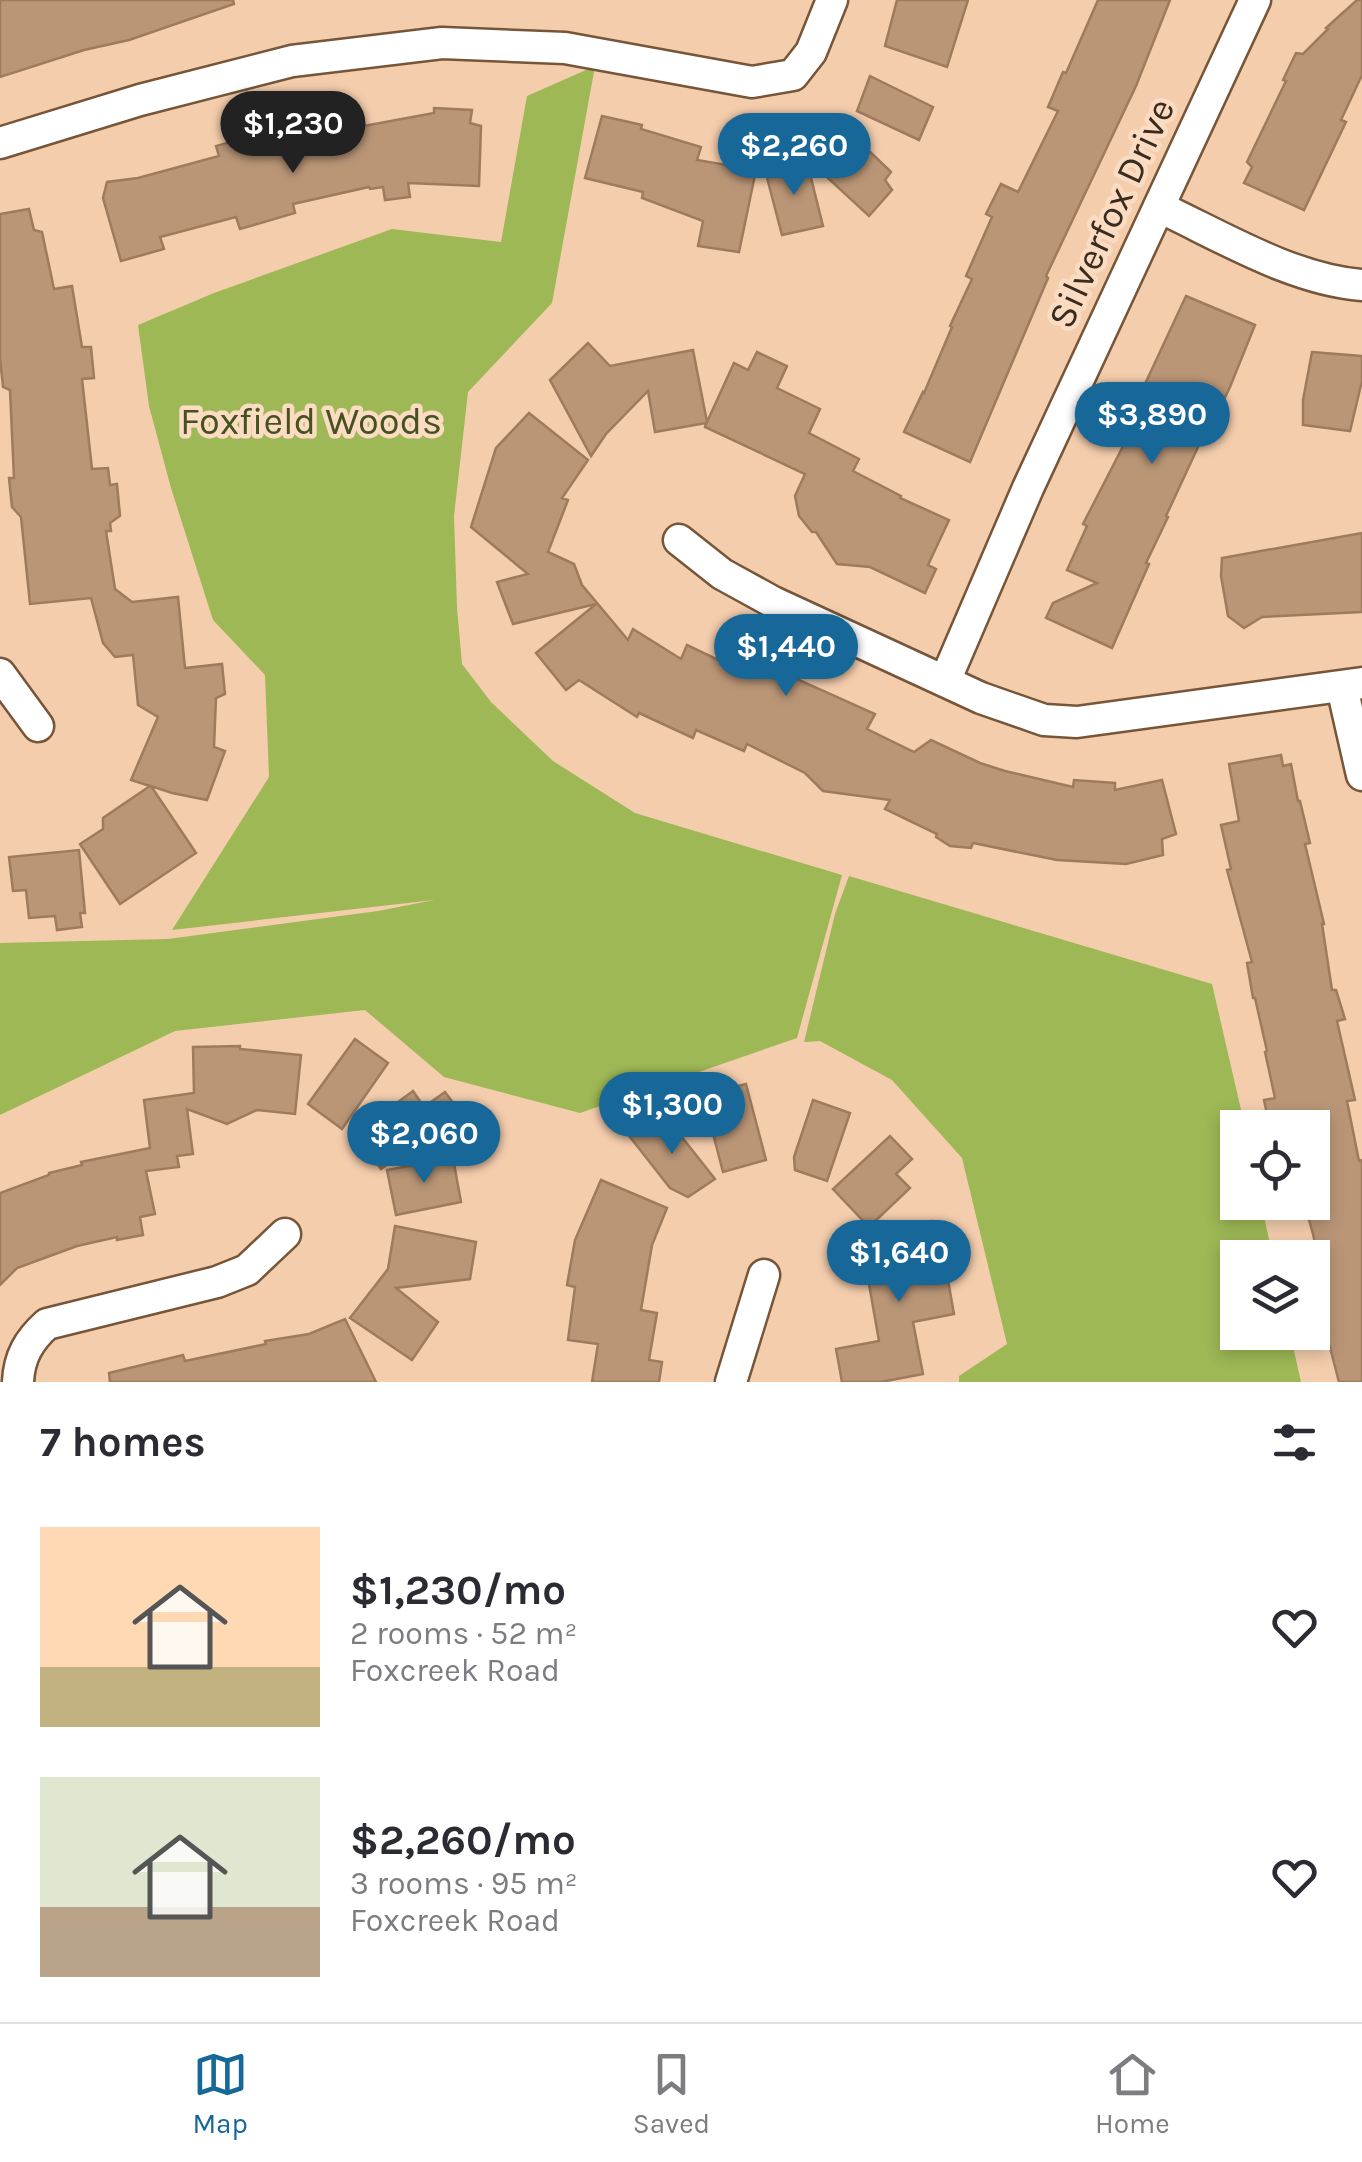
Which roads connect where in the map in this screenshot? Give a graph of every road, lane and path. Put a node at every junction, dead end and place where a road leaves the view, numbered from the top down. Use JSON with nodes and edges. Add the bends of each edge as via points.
{"nodes":[{"id":1,"x":832,"y":0,"type":"edge"},
{"id":2,"x":1255,"y":0,"type":"edge"},
{"id":3,"x":0,"y":142,"type":"edge"},
{"id":4,"x":1159,"y":207,"type":"junction"},
{"id":5,"x":1362,"y":285,"type":"edge"},
{"id":6,"x":679,"y":540,"type":"dead end"},
{"id":7,"x":0,"y":674,"type":"edge"},
{"id":8,"x":945,"y":681,"type":"junction"},
{"id":9,"x":1352,"y":685,"type":"edge"},
{"id":10,"x":38,"y":726,"type":"dead end"},
{"id":11,"x":1362,"y":775,"type":"edge"},
{"id":12,"x":284,"y":1234,"type":"dead end"},
{"id":13,"x":764,"y":1275,"type":"dead end"},
{"id":14,"x":18,"y":1382,"type":"edge"},
{"id":15,"x":731,"y":1382,"type":"edge"}],
"edges":[{"from":1,"to":3,"type":"street","via":[[794,75],[752,82],[564,48],[442,43],[292,61]]},
{"from":2,"to":4,"type":"street","name":"Silverfox Drive"},
{"from":4,"to":5,"type":"street","via":[[1298,272]]},
{"from":4,"to":8,"type":"street","name":"Silverfox Drive"},
{"from":6,"to":8,"type":"street","via":[[773,602]]},
{"from":7,"to":10,"type":"street"},
{"from":8,"to":9,"type":"street","via":[[1044,720],[1078,722]]},
{"from":9,"to":11,"type":"street"},
{"from":12,"to":14,"type":"street","via":[[247,1270],[217,1282],[47,1324],[30,1340]]},
{"from":13,"to":15,"type":"street"}]}
